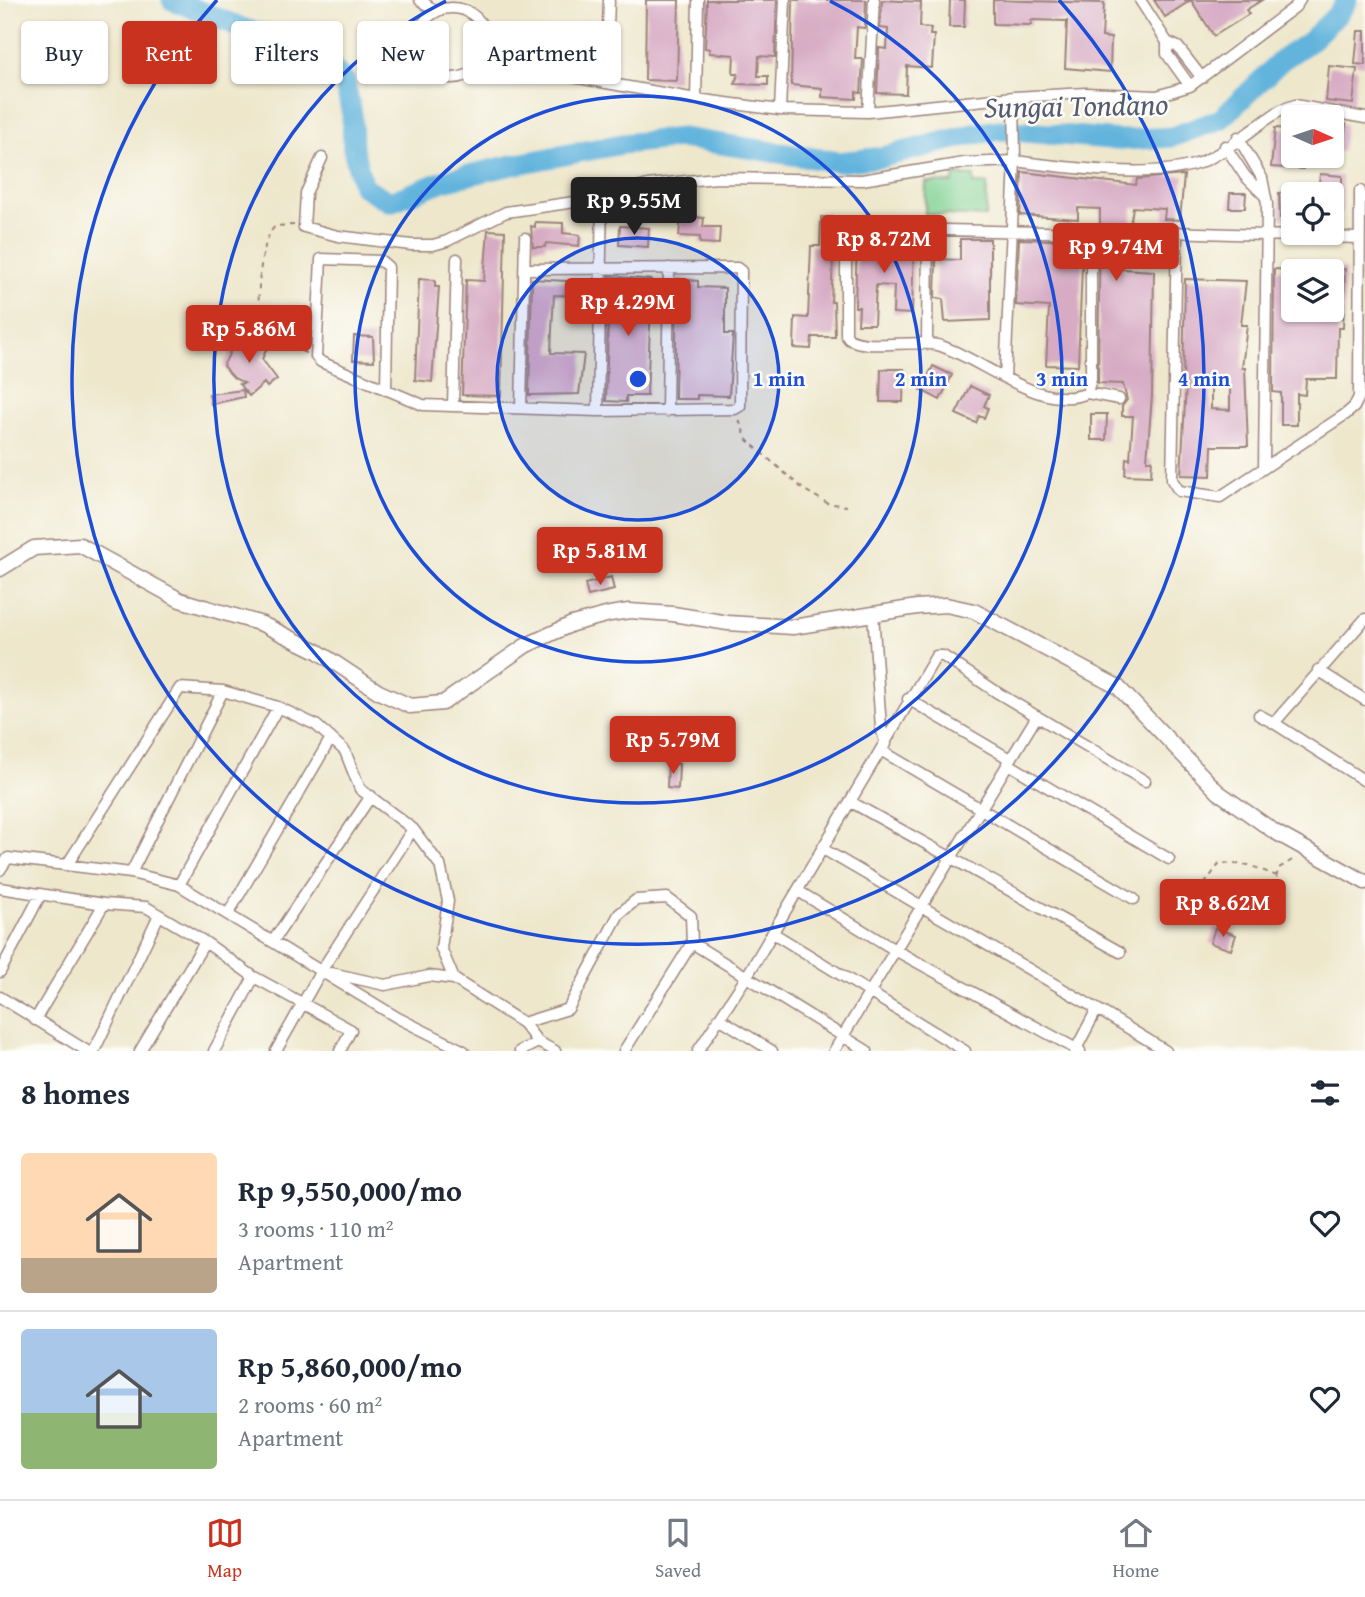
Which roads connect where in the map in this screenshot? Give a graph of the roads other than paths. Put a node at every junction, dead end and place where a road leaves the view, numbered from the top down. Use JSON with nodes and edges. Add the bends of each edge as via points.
{"nodes":[{"id":1,"x":420,"y":0,"type":"edge"},
{"id":2,"x":608,"y":0,"type":"edge"},
{"id":3,"x":698,"y":0,"type":"edge"},
{"id":4,"x":785,"y":0,"type":"edge"},
{"id":5,"x":874,"y":0,"type":"edge"},
{"id":6,"x":1140,"y":0,"type":"edge"},
{"id":7,"x":1300,"y":0,"type":"edge"},
{"id":8,"x":457,"y":4,"type":"edge"},
{"id":9,"x":435,"y":11,"type":"junction"},
{"id":10,"x":426,"y":19,"type":"junction"},
{"id":11,"x":479,"y":21,"type":"edge"},
{"id":12,"x":607,"y":21,"type":"edge"},
{"id":13,"x":1167,"y":42,"type":"junction"},
{"id":14,"x":463,"y":76,"type":"edge"},
{"id":15,"x":1202,"y":78,"type":"junction"},
{"id":16,"x":612,"y":84,"type":"edge"},
{"id":17,"x":1190,"y":86,"type":"junction"},
{"id":18,"x":1014,"y":97,"type":"junction"},
{"id":19,"x":695,"y":99,"type":"junction"},
{"id":20,"x":780,"y":110,"type":"junction"},
{"id":21,"x":868,"y":112,"type":"junction"},
{"id":22,"x":1365,"y":118,"type":"edge"},
{"id":23,"x":1238,"y":137,"type":"junction"},
{"id":24,"x":1225,"y":146,"type":"junction"},
{"id":25,"x":321,"y":158,"type":"dead end"},
{"id":26,"x":1015,"y":161,"type":"junction"},
{"id":27,"x":1360,"y":191,"type":"dead end"},
{"id":28,"x":1266,"y":197,"type":"junction"},
{"id":29,"x":602,"y":198,"type":"junction"},
{"id":30,"x":928,"y":230,"type":"junction"},
{"id":31,"x":1011,"y":230,"type":"junction"},
{"id":32,"x":1138,"y":232,"type":"dead end"},
{"id":33,"x":1177,"y":234,"type":"junction"},
{"id":34,"x":1266,"y":236,"type":"junction"},
{"id":35,"x":1359,"y":237,"type":"junction"},
{"id":36,"x":524,"y":238,"type":"dead end"},
{"id":37,"x":457,"y":260,"type":"dead end"},
{"id":38,"x":669,"y":268,"type":"junction"},
{"id":39,"x":525,"y":269,"type":"junction"},
{"id":40,"x":600,"y":269,"type":"junction"},
{"id":41,"x":927,"y":344,"type":"junction"},
{"id":42,"x":1006,"y":378,"type":"junction"},
{"id":43,"x":386,"y":390,"type":"junction"},
{"id":44,"x":1087,"y":393,"type":"junction"},
{"id":45,"x":1119,"y":399,"type":"dead end"},
{"id":46,"x":453,"y":406,"type":"junction"},
{"id":47,"x":522,"y":408,"type":"junction"},
{"id":48,"x":598,"y":411,"type":"junction"},
{"id":49,"x":667,"y":411,"type":"junction"},
{"id":50,"x":1264,"y":467,"type":"junction"},
{"id":51,"x":0,"y":569,"type":"edge"},
{"id":52,"x":873,"y":613,"type":"junction"},
{"id":53,"x":1365,"y":619,"type":"edge"},
{"id":54,"x":1318,"y":670,"type":"junction"},
{"id":55,"x":223,"y":691,"type":"junction"},
{"id":56,"x":908,"y":699,"type":"junction"},
{"id":57,"x":1365,"y":699,"type":"edge"},
{"id":58,"x":278,"y":707,"type":"junction"},
{"id":59,"x":1259,"y":715,"type":"dead end"},
{"id":60,"x":1037,"y":716,"type":"junction"},
{"id":61,"x":1274,"y":723,"type":"junction"},
{"id":62,"x":331,"y":738,"type":"junction"},
{"id":63,"x":884,"y":747,"type":"junction"},
{"id":64,"x":1009,"y":761,"type":"junction"},
{"id":65,"x":1145,"y":781,"type":"dead end"},
{"id":66,"x":1365,"y":781,"type":"edge"},
{"id":67,"x":370,"y":796,"type":"junction"},
{"id":68,"x":851,"y":802,"type":"junction"},
{"id":69,"x":980,"y":809,"type":"junction"},
{"id":70,"x":412,"y":828,"type":"junction"},
{"id":71,"x":823,"y":849,"type":"junction"},
{"id":72,"x":951,"y":858,"type":"junction"},
{"id":73,"x":1169,"y":859,"type":"dead end"},
{"id":74,"x":67,"y":865,"type":"junction"},
{"id":75,"x":0,"y":870,"type":"edge"},
{"id":76,"x":131,"y":873,"type":"junction"},
{"id":77,"x":1365,"y":882,"type":"edge"},
{"id":78,"x":178,"y":885,"type":"junction"},
{"id":79,"x":0,"y":888,"type":"edge"},
{"id":80,"x":799,"y":891,"type":"junction"},
{"id":81,"x":41,"y":894,"type":"junction"},
{"id":82,"x":1134,"y":899,"type":"dead end"},
{"id":83,"x":104,"y":904,"type":"junction"},
{"id":84,"x":922,"y":905,"type":"junction"},
{"id":85,"x":228,"y":914,"type":"junction"},
{"id":86,"x":159,"y":915,"type":"junction"},
{"id":87,"x":773,"y":933,"type":"junction"},
{"id":88,"x":273,"y":941,"type":"junction"},
{"id":89,"x":205,"y":942,"type":"junction"},
{"id":90,"x":692,"y":943,"type":"junction"},
{"id":91,"x":895,"y":950,"type":"junction"},
{"id":92,"x":1120,"y":952,"type":"dead end"},
{"id":93,"x":321,"y":971,"type":"junction"},
{"id":94,"x":0,"y":972,"type":"edge"},
{"id":95,"x":747,"y":976,"type":"junction"},
{"id":96,"x":254,"y":977,"type":"junction"},
{"id":97,"x":454,"y":979,"type":"junction"},
{"id":98,"x":870,"y":993,"type":"junction"},
{"id":99,"x":0,"y":997,"type":"edge"},
{"id":100,"x":301,"y":1003,"type":"junction"},
{"id":101,"x":1097,"y":1009,"type":"junction"},
{"id":102,"x":719,"y":1018,"type":"junction"},
{"id":103,"x":35,"y":1020,"type":"junction"},
{"id":104,"x":523,"y":1023,"type":"junction"},
{"id":105,"x":843,"y":1036,"type":"junction"},
{"id":106,"x":538,"y":1042,"type":"junction"},
{"id":107,"x":1077,"y":1050,"type":"edge"},
{"id":108,"x":86,"y":1051,"type":"edge"},
{"id":109,"x":93,"y":1051,"type":"edge"},
{"id":110,"x":140,"y":1051,"type":"edge"},
{"id":111,"x":214,"y":1051,"type":"edge"},
{"id":112,"x":276,"y":1051,"type":"edge"},
{"id":113,"x":340,"y":1051,"type":"edge"},
{"id":114,"x":464,"y":1051,"type":"edge"},
{"id":115,"x":520,"y":1051,"type":"edge"},
{"id":116,"x":555,"y":1051,"type":"edge"},
{"id":117,"x":624,"y":1051,"type":"edge"},
{"id":118,"x":698,"y":1051,"type":"edge"},
{"id":119,"x":772,"y":1051,"type":"edge"},
{"id":120,"x":834,"y":1051,"type":"edge"},
{"id":121,"x":867,"y":1051,"type":"edge"},
{"id":122,"x":965,"y":1051,"type":"edge"},
{"id":123,"x":1166,"y":1051,"type":"edge"}],
"edges":[{"from":1,"to":9,"type":"street"},
{"from":1,"to":10,"type":"street"},
{"from":2,"to":12,"type":"street"},
{"from":3,"to":19,"type":"street"},
{"from":4,"to":20,"type":"street"},
{"from":5,"to":21,"type":"street"},
{"from":6,"to":13,"type":"street"},
{"from":7,"to":15,"type":"street"},
{"from":8,"to":9,"type":"street"},
{"from":8,"to":11,"type":"street"},
{"from":9,"to":10,"type":"street"},
{"from":10,"to":14,"type":"street","via":[[416,42],[421,60],[445,78]]},
{"from":13,"to":15,"type":"street","via":[[1178,47]]},
{"from":13,"to":17,"type":"street","via":[[1167,54]]},
{"from":15,"to":17,"type":"street"},
{"from":16,"to":19,"type":"street"},
{"from":17,"to":18,"type":"street","via":[[1157,96]]},
{"from":18,"to":21,"type":"street"},
{"from":18,"to":26,"type":"street"},
{"from":19,"to":20,"type":"street"},
{"from":20,"to":21,"type":"street"},
{"from":22,"to":23,"type":"street","via":[[1296,104]]},
{"from":23,"to":24,"type":"street"},
{"from":23,"to":28,"type":"street","via":[[1262,178]]},
{"from":24,"to":26,"type":"street","via":[[1200,163],[1168,168],[1101,172]]},
{"from":24,"to":28,"type":"street"},
{"from":25,"to":29,"type":"street","via":[[306,193],[304,227],[338,236],[433,244],[506,212]]},
{"from":26,"to":29,"type":"street","via":[[964,163],[862,180],[716,178],[648,185]]},
{"from":26,"to":31,"type":"street"},
{"from":27,"to":35,"type":"street"},
{"from":28,"to":34,"type":"street"},
{"from":29,"to":40,"type":"street"},
{"from":30,"to":31,"type":"street"},
{"from":30,"to":41,"type":"street"},
{"from":30,"to":41,"type":"street","via":[[854,228],[846,235],[849,340]]},
{"from":31,"to":42,"type":"street"},
{"from":31,"to":44,"type":"street","via":[[1091,235],[1091,379]]},
{"from":32,"to":33,"type":"street"},
{"from":33,"to":34,"type":"street"},
{"from":33,"to":50,"type":"street","via":[[1172,480],[1179,491],[1212,498],[1233,490]]},
{"from":34,"to":35,"type":"street"},
{"from":34,"to":50,"type":"street"},
{"from":35,"to":50,"type":"street","via":[[1359,397],[1346,414]]},
{"from":36,"to":39,"type":"street"},
{"from":37,"to":46,"type":"street"},
{"from":38,"to":40,"type":"street"},
{"from":38,"to":49,"type":"street"},
{"from":38,"to":49,"type":"street","via":[[731,267],[741,271],[742,398],[735,409]]},
{"from":39,"to":40,"type":"street"},
{"from":39,"to":47,"type":"street"},
{"from":40,"to":48,"type":"street"},
{"from":41,"to":42,"type":"street","via":[[941,346]]},
{"from":42,"to":44,"type":"street","via":[[1034,393]]},
{"from":43,"to":43,"type":"street","via":[[388,267],[381,261],[321,259],[316,358]]},
{"from":43,"to":46,"type":"street","via":[[414,403]]},
{"from":44,"to":45,"type":"street"},
{"from":46,"to":47,"type":"street"},
{"from":47,"to":48,"type":"street"},
{"from":48,"to":49,"type":"street"},
{"from":51,"to":52,"type":"main road","via":[[34,548],[80,545],[180,600],[261,624],[317,651],[379,692],[410,706],[443,703],[525,646],[591,617],[629,611],[793,627]]},
{"from":52,"to":63,"type":"street"},
{"from":52,"to":77,"type":"main road","via":[[946,606],[975,611],[1021,633],[1118,687],[1218,792],[1275,832]]},
{"from":53,"to":54,"type":"street"},
{"from":54,"to":57,"type":"street"},
{"from":54,"to":61,"type":"street"},
{"from":55,"to":58,"type":"street"},
{"from":55,"to":74,"type":"street","via":[[180,688]]},
{"from":55,"to":76,"type":"street"},
{"from":56,"to":60,"type":"street","via":[[932,660],[943,656]]},
{"from":56,"to":63,"type":"street"},
{"from":56,"to":64,"type":"street"},
{"from":58,"to":62,"type":"street","via":[[316,725]]},
{"from":58,"to":78,"type":"street"},
{"from":59,"to":61,"type":"street"},
{"from":60,"to":64,"type":"street"},
{"from":60,"to":65,"type":"street"},
{"from":61,"to":66,"type":"street"},
{"from":62,"to":67,"type":"street","via":[[345,751],[360,789]]},
{"from":62,"to":85,"type":"street"},
{"from":63,"to":68,"type":"street"},
{"from":63,"to":69,"type":"street"},
{"from":64,"to":69,"type":"street"},
{"from":64,"to":73,"type":"street"},
{"from":67,"to":70,"type":"street"},
{"from":67,"to":88,"type":"street"},
{"from":68,"to":71,"type":"street"},
{"from":68,"to":72,"type":"street"},
{"from":69,"to":72,"type":"street"},
{"from":69,"to":82,"type":"street"},
{"from":70,"to":93,"type":"street"},
{"from":70,"to":97,"type":"street","via":[[440,865],[448,901],[441,948]]},
{"from":71,"to":80,"type":"street"},
{"from":71,"to":84,"type":"street"},
{"from":72,"to":84,"type":"street"},
{"from":72,"to":92,"type":"street"},
{"from":74,"to":75,"type":"street","via":[[8,858]]},
{"from":74,"to":76,"type":"street"},
{"from":76,"to":78,"type":"street"},
{"from":78,"to":85,"type":"street"},
{"from":79,"to":81,"type":"street"},
{"from":80,"to":87,"type":"street"},
{"from":80,"to":91,"type":"street"},
{"from":81,"to":83,"type":"street"},
{"from":81,"to":94,"type":"street"},
{"from":83,"to":86,"type":"street","via":[[146,907]]},
{"from":83,"to":103,"type":"street"},
{"from":84,"to":91,"type":"street"},
{"from":84,"to":101,"type":"street"},
{"from":85,"to":88,"type":"street"},
{"from":86,"to":89,"type":"street"},
{"from":86,"to":109,"type":"street"},
{"from":87,"to":95,"type":"street"},
{"from":87,"to":98,"type":"street"},
{"from":88,"to":93,"type":"street"},
{"from":89,"to":96,"type":"street"},
{"from":89,"to":110,"type":"street"},
{"from":90,"to":95,"type":"street"},
{"from":90,"to":104,"type":"street","via":[[691,916],[667,898],[636,900],[619,914],[568,1009]]},
{"from":90,"to":117,"type":"street"},
{"from":91,"to":98,"type":"street"},
{"from":91,"to":107,"type":"street"},
{"from":93,"to":97,"type":"street","via":[[385,985],[429,976]]},
{"from":93,"to":100,"type":"street"},
{"from":93,"to":114,"type":"street"},
{"from":95,"to":102,"type":"street"},
{"from":95,"to":105,"type":"street"},
{"from":96,"to":100,"type":"street"},
{"from":96,"to":111,"type":"street"},
{"from":97,"to":104,"type":"street"},
{"from":98,"to":105,"type":"street"},
{"from":98,"to":122,"type":"street"},
{"from":99,"to":103,"type":"street"},
{"from":100,"to":112,"type":"street"},
{"from":100,"to":113,"type":"street","via":[[351,1030]]},
{"from":101,"to":107,"type":"street"},
{"from":101,"to":123,"type":"street"},
{"from":102,"to":118,"type":"street"},
{"from":102,"to":119,"type":"street"},
{"from":103,"to":108,"type":"street"},
{"from":104,"to":106,"type":"street"},
{"from":105,"to":120,"type":"street"},
{"from":105,"to":121,"type":"street"},
{"from":106,"to":115,"type":"street"},
{"from":106,"to":116,"type":"street"}]}
